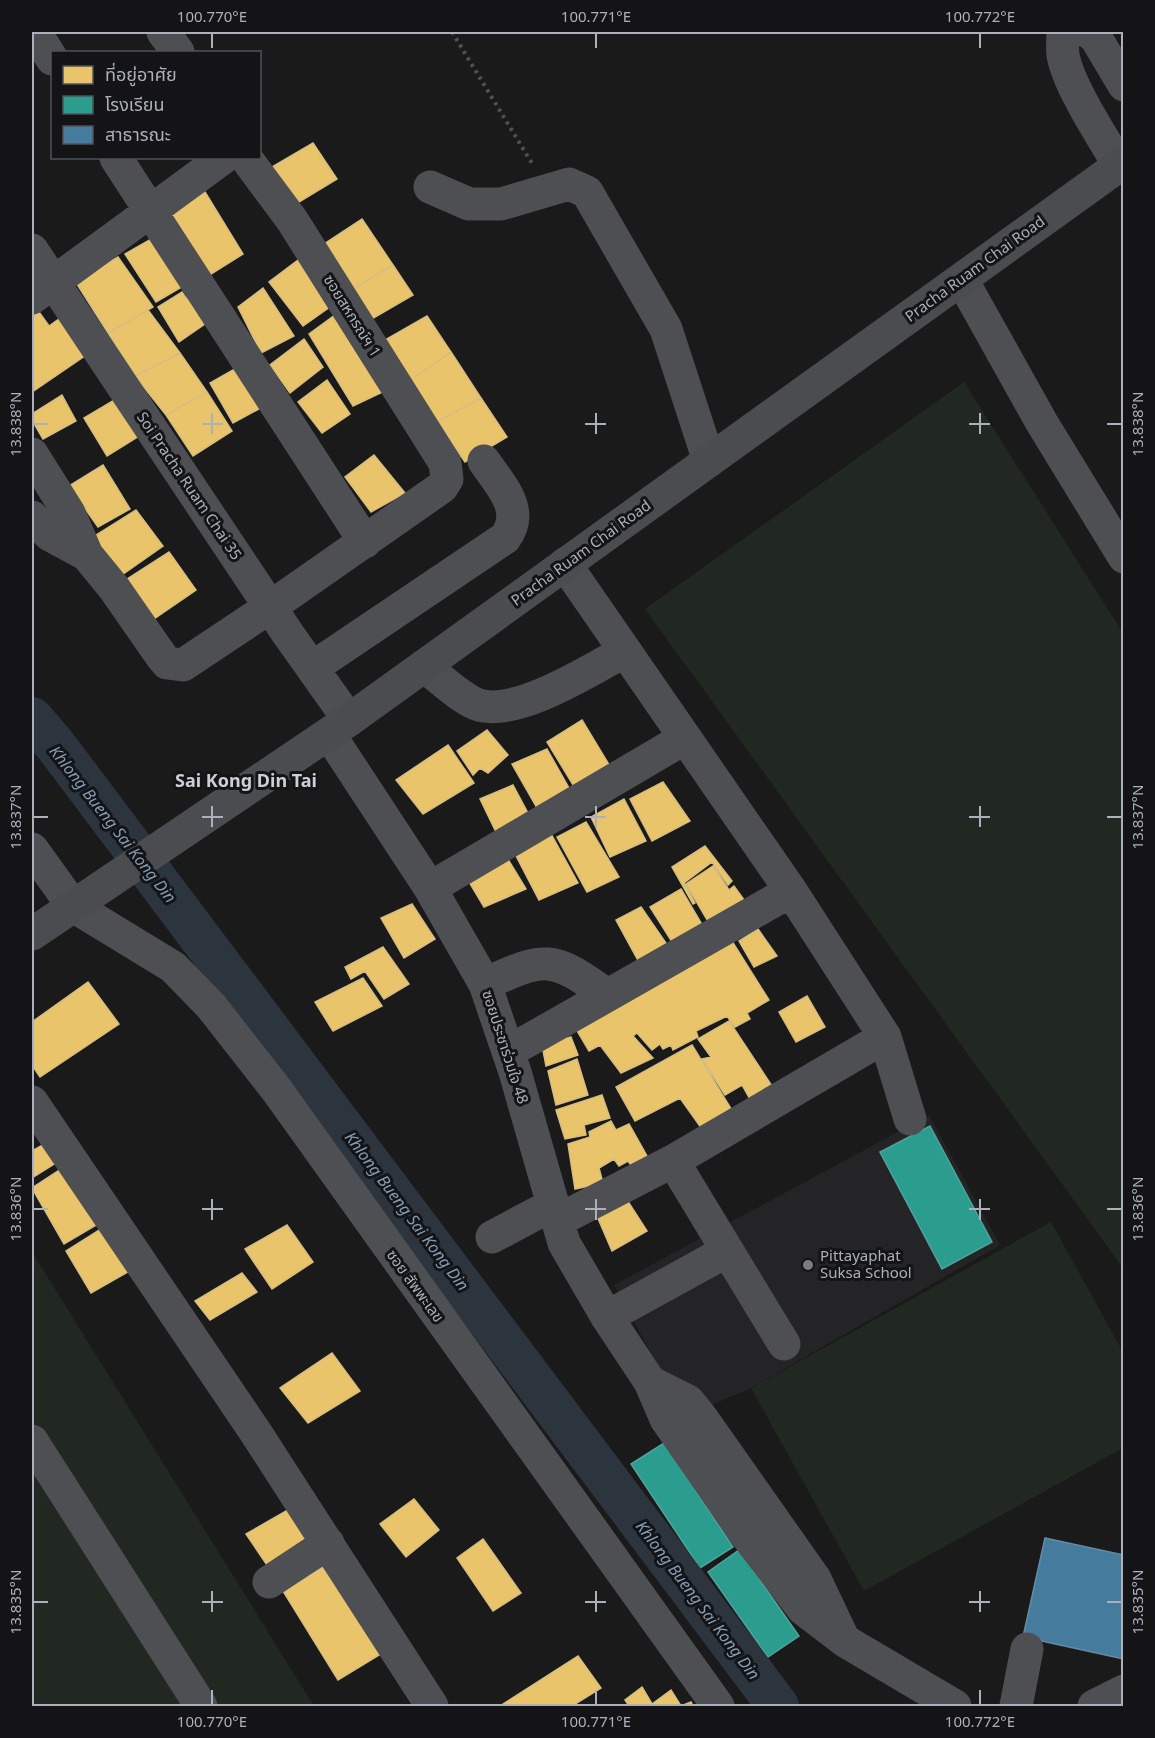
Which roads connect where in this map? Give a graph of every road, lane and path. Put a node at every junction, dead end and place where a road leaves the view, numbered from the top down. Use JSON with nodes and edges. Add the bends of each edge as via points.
{"nodes":[{"id":1,"x":35,"y":32,"type":"edge"},
{"id":2,"x":163,"y":32,"type":"edge"},
{"id":3,"x":452,"y":32,"type":"edge"},
{"id":4,"x":1063,"y":32,"type":"edge"},
{"id":5,"x":1089,"y":32,"type":"edge"},
{"id":6,"x":177,"y":51,"type":"edge"},
{"id":7,"x":51,"y":57,"type":"edge"},
{"id":8,"x":1124,"y":85,"type":"edge"},
{"id":9,"x":117,"y":159,"type":"edge"},
{"id":10,"x":222,"y":159,"type":"edge"},
{"id":11,"x":247,"y":159,"type":"edge"},
{"id":12,"x":1121,"y":164,"type":"edge"},
{"id":13,"x":430,"y":187,"type":"dead end"},
{"id":14,"x":547,"y":189,"type":"junction"},
{"id":15,"x":150,"y":210,"type":"junction"},
{"id":16,"x":32,"y":250,"type":"edge"},
{"id":17,"x":962,"y":280,"type":"junction"},
{"id":18,"x":42,"y":290,"type":"edge"},
{"id":19,"x":32,"y":454,"type":"edge"},
{"id":20,"x":484,"y":460,"type":"dead end"},
{"id":21,"x":709,"y":461,"type":"junction"},
{"id":22,"x":32,"y":517,"type":"edge"},
{"id":23,"x":365,"y":542,"type":"junction"},
{"id":24,"x":87,"y":555,"type":"junction"},
{"id":25,"x":1124,"y":557,"type":"edge"},
{"id":26,"x":565,"y":564,"type":"junction"},
{"id":27,"x":271,"y":607,"type":"junction"},
{"id":28,"x":625,"y":651,"type":"junction"},
{"id":29,"x":424,"y":666,"type":"junction"},
{"id":30,"x":312,"y":668,"type":"junction"},
{"id":31,"x":339,"y":727,"type":"junction"},
{"id":32,"x":684,"y":738,"type":"junction"},
{"id":33,"x":32,"y":849,"type":"edge"},
{"id":34,"x":430,"y":888,"type":"junction"},
{"id":35,"x":791,"y":891,"type":"junction"},
{"id":36,"x":73,"y":906,"type":"junction"},
{"id":37,"x":32,"y":934,"type":"edge"},
{"id":38,"x":485,"y":984,"type":"junction"},
{"id":39,"x":607,"y":994,"type":"junction"},
{"id":40,"x":885,"y":1036,"type":"junction"},
{"id":41,"x":508,"y":1052,"type":"junction"},
{"id":42,"x":32,"y":1102,"type":"edge"},
{"id":43,"x":910,"y":1119,"type":"dead end"},
{"id":44,"x":673,"y":1161,"type":"junction"},
{"id":45,"x":554,"y":1213,"type":"junction"},
{"id":46,"x":492,"y":1237,"type":"dead end"},
{"id":47,"x":727,"y":1251,"type":"junction"},
{"id":48,"x":607,"y":1317,"type":"junction"},
{"id":49,"x":783,"y":1344,"type":"dead end"},
{"id":50,"x":32,"y":1441,"type":"edge"},
{"id":51,"x":328,"y":1543,"type":"junction"},
{"id":52,"x":269,"y":1581,"type":"dead end"},
{"id":53,"x":1027,"y":1649,"type":"dead end"},
{"id":54,"x":1124,"y":1691,"type":"edge"},
{"id":55,"x":201,"y":1707,"type":"edge"},
{"id":56,"x":432,"y":1707,"type":"edge"},
{"id":57,"x":718,"y":1707,"type":"edge"},
{"id":58,"x":955,"y":1707,"type":"edge"},
{"id":59,"x":1016,"y":1707,"type":"edge"},
{"id":60,"x":1094,"y":1707,"type":"edge"}],
"edges":[{"from":1,"to":7,"type":"street"},
{"from":2,"to":6,"type":"street"},
{"from":3,"to":14,"type":"path"},
{"from":4,"to":12,"type":"street","via":[[1063,56],[1083,104]]},
{"from":5,"to":8,"type":"street"},
{"from":9,"to":15,"type":"street"},
{"from":10,"to":15,"type":"street"},
{"from":11,"to":23,"type":"street","name":"ซอยสหกรณ์ฯ 1","via":[[292,220],[446,463],[447,479],[442,487]]},
{"from":12,"to":17,"type":"main road","name":"Pracha Ruam Chai Road"},
{"from":13,"to":14,"type":"street","via":[[468,204],[501,204]]},
{"from":14,"to":21,"type":"street","via":[[569,184],[587,192],[636,274],[666,328]]},
{"from":15,"to":18,"type":"street"},
{"from":15,"to":23,"type":"street"},
{"from":16,"to":18,"type":"street","name":"Soi Pracha Ruam Chai 35"},
{"from":17,"to":21,"type":"main road","name":"Pracha Ruam Chai Road"},
{"from":17,"to":25,"type":"street","via":[[1042,423]]},
{"from":18,"to":27,"type":"street","name":"Soi Pracha Ruam Chai 35"},
{"from":19,"to":24,"type":"street","via":[[69,513]]},
{"from":20,"to":30,"type":"street","via":[[508,495],[514,514],[513,527],[505,538]]},
{"from":21,"to":26,"type":"main road","name":"Pracha Ruam Chai Road"},
{"from":22,"to":24,"type":"street","via":[[50,535]]},
{"from":23,"to":27,"type":"street"},
{"from":24,"to":27,"type":"street","via":[[167,663],[183,665],[192,661]]},
{"from":26,"to":28,"type":"street"},
{"from":26,"to":29,"type":"main road","name":"Pracha Ruam Chai Road"},
{"from":27,"to":30,"type":"street","name":"Soi Pracha Ruam Chai 35"},
{"from":28,"to":29,"type":"street","via":[[542,695],[492,706],[477,704]]},
{"from":28,"to":32,"type":"street"},
{"from":29,"to":31,"type":"main road","name":"Pracha Ruam Chai Road"},
{"from":30,"to":31,"type":"street","name":"Soi Pracha Ruam Chai 35"},
{"from":31,"to":34,"type":"street","name":"ซอยประชาร่วมใจ 48"},
{"from":31,"to":36,"type":"main road","name":"Pracha Ruam Chai Road"},
{"from":32,"to":34,"type":"street"},
{"from":32,"to":35,"type":"street"},
{"from":33,"to":36,"type":"street","name":"ซอย สัพพะเลข"},
{"from":34,"to":38,"type":"street","name":"ซอยประชาร่วมใจ 48"},
{"from":35,"to":39,"type":"street"},
{"from":35,"to":40,"type":"street"},
{"from":36,"to":37,"type":"main road","name":"Pracha Ruam Chai Road"},
{"from":36,"to":57,"type":"street","name":"ซอย สัพพะเลข","via":[[173,967],[211,1006],[276,1089]]},
{"from":38,"to":39,"type":"street","via":[[526,965],[544,962],[563,966]]},
{"from":38,"to":41,"type":"street","name":"ซอยประชาร่วมใจ 48"},
{"from":39,"to":41,"type":"street"},
{"from":40,"to":43,"type":"street"},
{"from":40,"to":44,"type":"street"},
{"from":41,"to":45,"type":"street","name":"ซอยประชาร่วมใจ 48"},
{"from":42,"to":51,"type":"street"},
{"from":44,"to":45,"type":"street"},
{"from":44,"to":47,"type":"street"},
{"from":45,"to":46,"type":"street"},
{"from":45,"to":48,"type":"street","name":"ซอยประชาร่วมใจ 48","via":[[564,1243]]},
{"from":47,"to":48,"type":"street"},
{"from":47,"to":49,"type":"street"},
{"from":48,"to":58,"type":"street","name":"ซอยประชาร่วมใจ 48","via":[[650,1382],[666,1419],[803,1609],[844,1641]]},
{"from":50,"to":55,"type":"street"},
{"from":51,"to":52,"type":"street"},
{"from":51,"to":56,"type":"street"},
{"from":53,"to":59,"type":"street"},
{"from":54,"to":60,"type":"street"}]}
